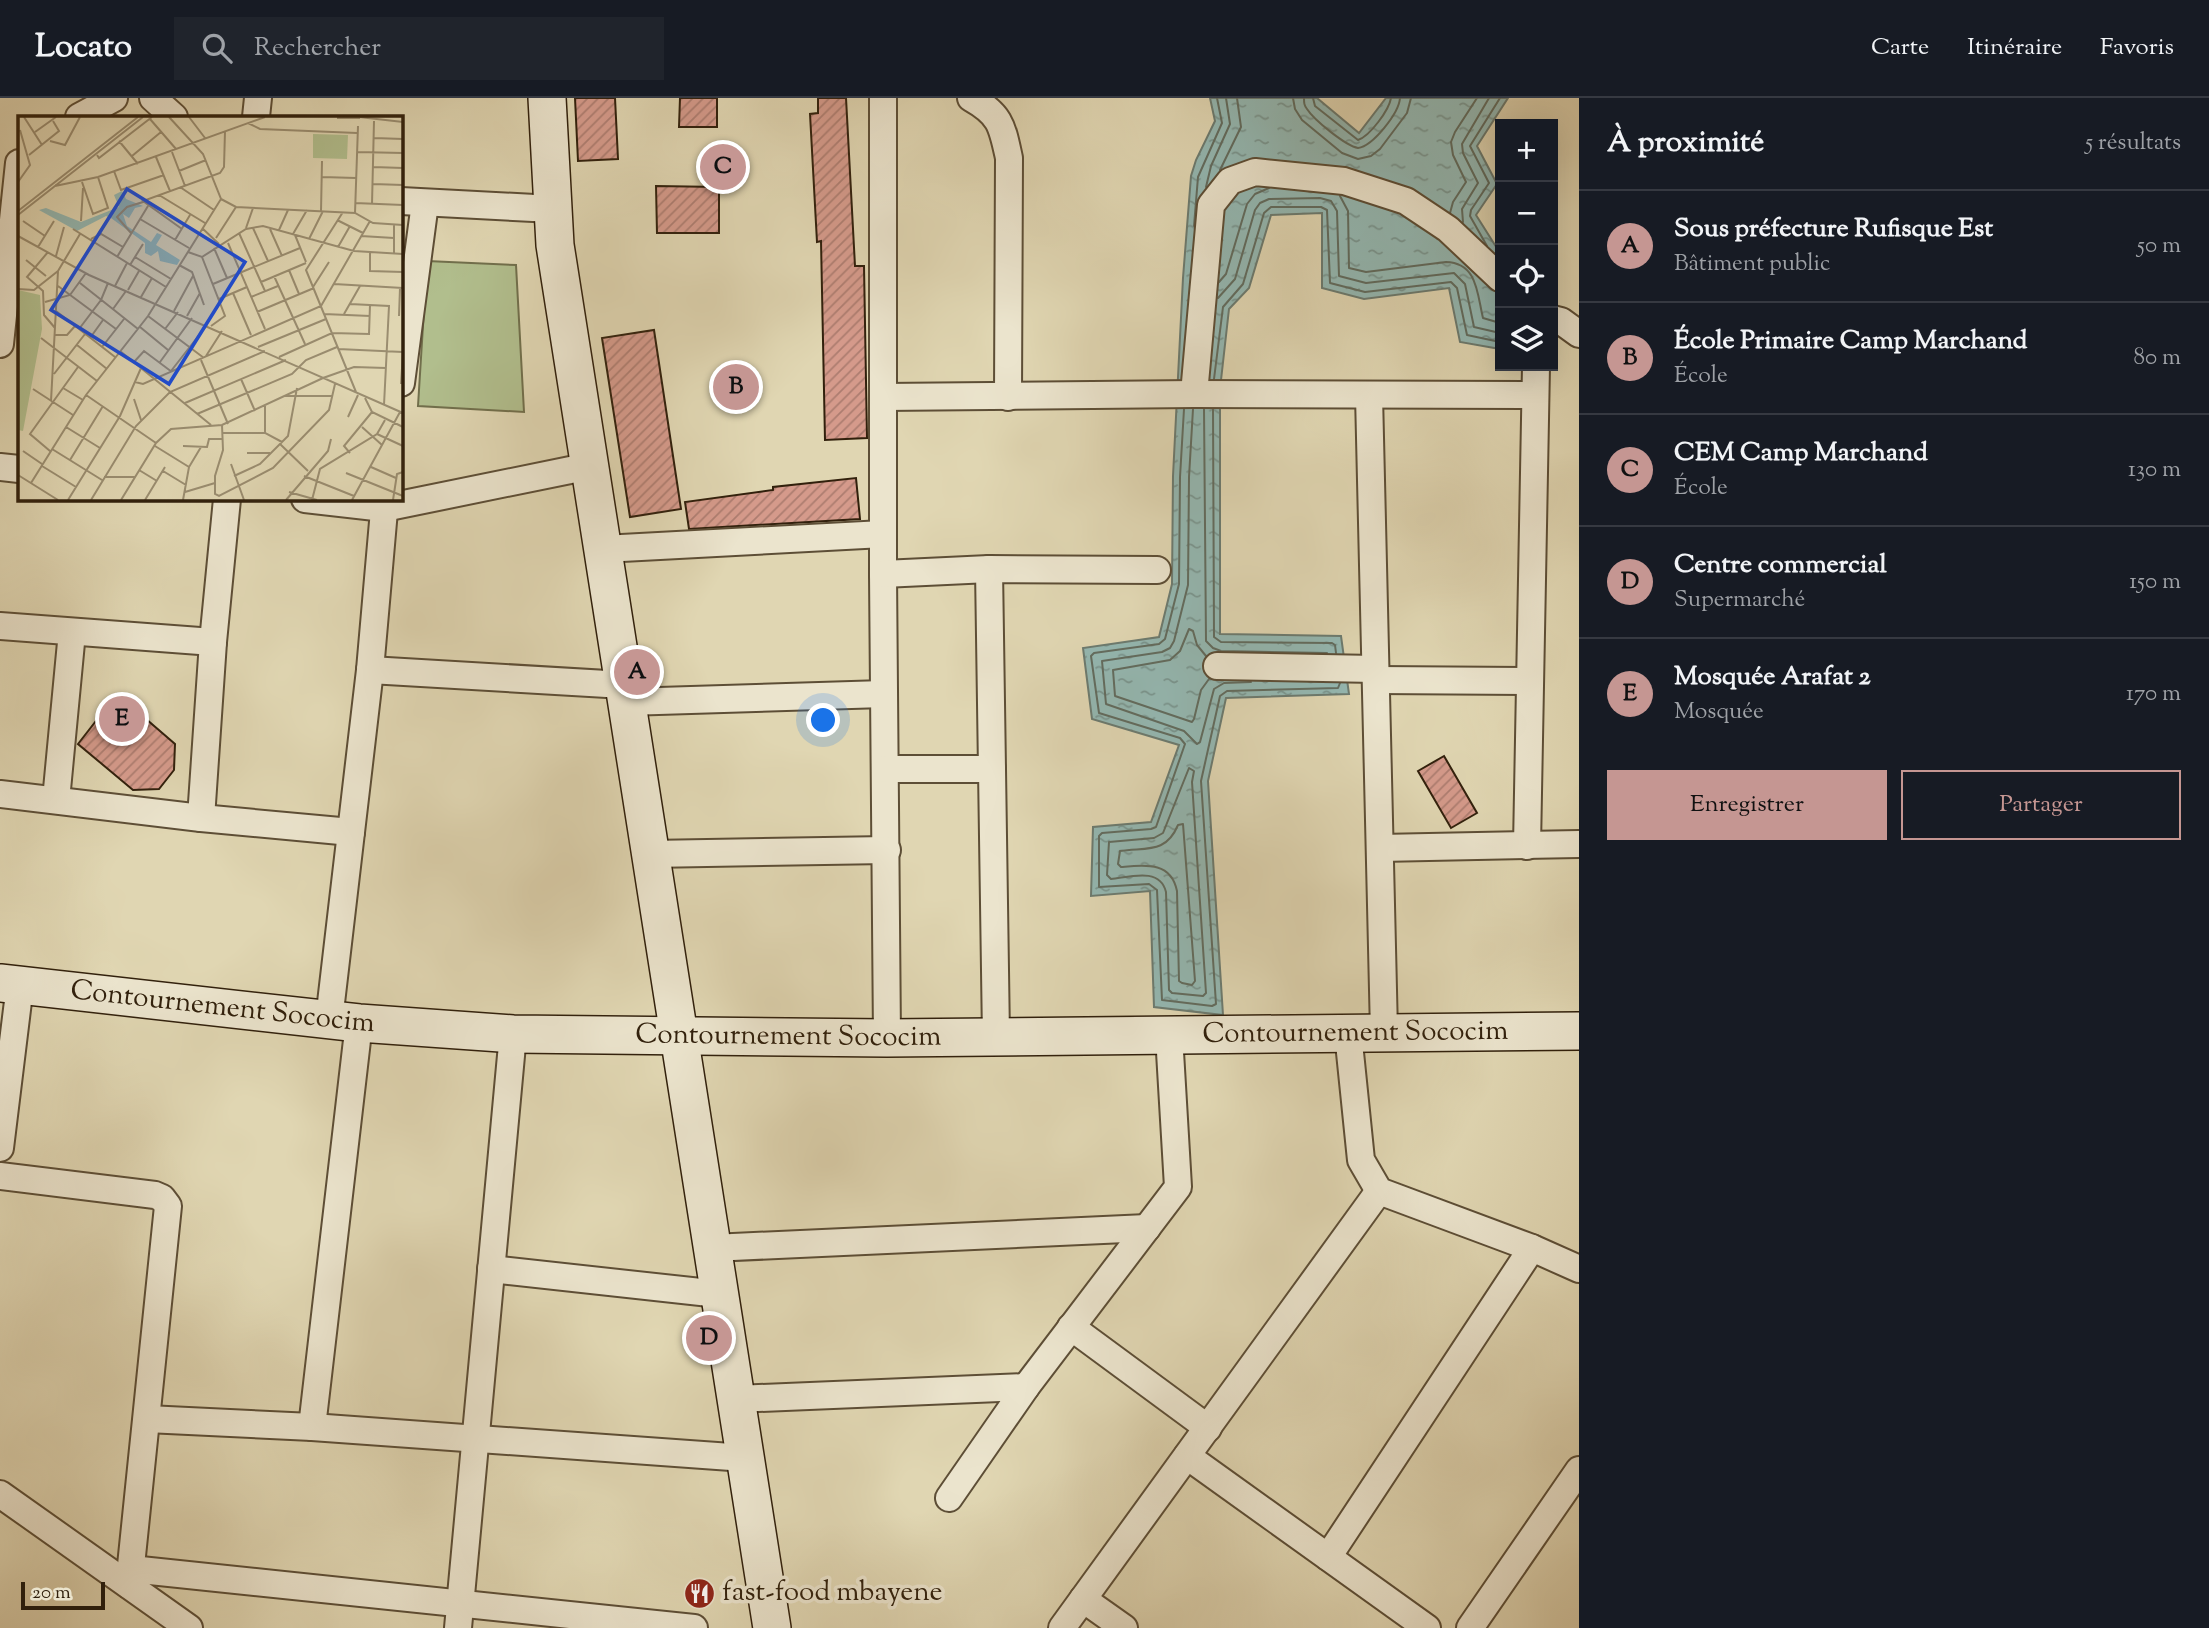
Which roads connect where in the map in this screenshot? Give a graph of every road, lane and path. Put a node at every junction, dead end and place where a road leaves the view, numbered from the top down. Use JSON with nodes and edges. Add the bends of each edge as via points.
{"nodes":[{"id":1,"x":114,"y":98,"type":"edge"},
{"id":2,"x":153,"y":98,"type":"edge"},
{"id":3,"x":258,"y":98,"type":"edge"},
{"id":4,"x":547,"y":98,"type":"edge"},
{"id":5,"x":883,"y":98,"type":"edge"},
{"id":6,"x":971,"y":98,"type":"edge"},
{"id":7,"x":81,"y":116,"type":"edge"},
{"id":8,"x":173,"y":116,"type":"edge"},
{"id":9,"x":256,"y":116,"type":"edge"},
{"id":10,"x":18,"y":151,"type":"edge"},
{"id":11,"x":0,"y":160,"type":"edge"},
{"id":12,"x":18,"y":173,"type":"edge"},
{"id":13,"x":413,"y":202,"type":"edge"},
{"id":14,"x":553,"y":209,"type":"junction"},
{"id":15,"x":1495,"y":273,"type":"edge"},
{"id":16,"x":1558,"y":320,"type":"edge"},
{"id":17,"x":1579,"y":334,"type":"edge"},
{"id":18,"x":0,"y":344,"type":"edge"},
{"id":19,"x":402,"y":368,"type":"edge"},
{"id":20,"x":1536,"y":371,"type":"edge"},
{"id":21,"x":1194,"y":394,"type":"junction"},
{"id":22,"x":1535,"y":395,"type":"junction"},
{"id":23,"x":1369,"y":396,"type":"junction"},
{"id":24,"x":883,"y":397,"type":"junction"},
{"id":25,"x":1008,"y":397,"type":"junction"},
{"id":26,"x":590,"y":466,"type":"junction"},
{"id":27,"x":0,"y":467,"type":"edge"},
{"id":28,"x":18,"y":469,"type":"edge"},
{"id":29,"x":227,"y":500,"type":"edge"},
{"id":30,"x":324,"y":500,"type":"edge"},
{"id":31,"x":402,"y":500,"type":"edge"},
{"id":32,"x":385,"y":503,"type":"edge"},
{"id":33,"x":883,"y":534,"type":"junction"},
{"id":34,"x":603,"y":549,"type":"junction"},
{"id":35,"x":989,"y":569,"type":"junction"},
{"id":36,"x":1157,"y":569,"type":"dead end"},
{"id":37,"x":883,"y":574,"type":"junction"},
{"id":38,"x":0,"y":626,"type":"edge"},
{"id":39,"x":72,"y":632,"type":"junction"},
{"id":40,"x":213,"y":642,"type":"junction"},
{"id":41,"x":1217,"y":666,"type":"dead end"},
{"id":42,"x":370,"y":670,"type":"junction"},
{"id":43,"x":1376,"y":675,"type":"junction"},
{"id":44,"x":1530,"y":681,"type":"junction"},
{"id":45,"x":625,"y":693,"type":"junction"},
{"id":46,"x":884,"y":694,"type":"junction"},
{"id":47,"x":886,"y":769,"type":"junction"},
{"id":48,"x":992,"y":769,"type":"junction"},
{"id":49,"x":0,"y":794,"type":"edge"},
{"id":50,"x":56,"y":800,"type":"junction"},
{"id":51,"x":201,"y":818,"type":"junction"},
{"id":52,"x":351,"y":832,"type":"junction"},
{"id":53,"x":1579,"y":844,"type":"edge"},
{"id":54,"x":1527,"y":846,"type":"junction"},
{"id":55,"x":1380,"y":848,"type":"junction"},
{"id":56,"x":887,"y":850,"type":"junction"},
{"id":57,"x":650,"y":854,"type":"junction"},
{"id":58,"x":10,"y":984,"type":"edge"},
{"id":59,"x":344,"y":1022,"type":"junction"},
{"id":60,"x":1579,"y":1031,"type":"edge"},
{"id":61,"x":1384,"y":1032,"type":"junction"},
{"id":62,"x":1348,"y":1033,"type":"junction"},
{"id":63,"x":513,"y":1034,"type":"junction"},
{"id":64,"x":1169,"y":1035,"type":"junction"},
{"id":65,"x":679,"y":1037,"type":"junction"},
{"id":66,"x":996,"y":1037,"type":"junction"},
{"id":67,"x":887,"y":1038,"type":"junction"},
{"id":68,"x":0,"y":1148,"type":"edge"},
{"id":69,"x":0,"y":1176,"type":"edge"},
{"id":70,"x":1380,"y":1191,"type":"junction"},
{"id":71,"x":1147,"y":1228,"type":"junction"},
{"id":72,"x":712,"y":1248,"type":"junction"},
{"id":73,"x":1532,"y":1248,"type":"junction"},
{"id":74,"x":491,"y":1269,"type":"junction"},
{"id":75,"x":1579,"y":1269,"type":"edge"},
{"id":76,"x":719,"y":1294,"type":"junction"},
{"id":77,"x":1072,"y":1327,"type":"junction"},
{"id":78,"x":1026,"y":1387,"type":"junction"},
{"id":79,"x":736,"y":1399,"type":"junction"},
{"id":80,"x":147,"y":1419,"type":"junction"},
{"id":81,"x":312,"y":1427,"type":"junction"},
{"id":82,"x":1208,"y":1428,"type":"junction"},
{"id":83,"x":475,"y":1440,"type":"junction"},
{"id":84,"x":1187,"y":1456,"type":"junction"},
{"id":85,"x":745,"y":1458,"type":"junction"},
{"id":86,"x":1579,"y":1471,"type":"edge"},
{"id":87,"x":0,"y":1494,"type":"edge"},
{"id":88,"x":949,"y":1498,"type":"dead end"},
{"id":89,"x":1328,"y":1557,"type":"junction"},
{"id":90,"x":130,"y":1577,"type":"junction"},
{"id":91,"x":1083,"y":1599,"type":"junction"},
{"id":92,"x":459,"y":1616,"type":"edge"},
{"id":93,"x":189,"y":1628,"type":"edge"},
{"id":94,"x":694,"y":1628,"type":"edge"},
{"id":95,"x":772,"y":1628,"type":"edge"},
{"id":96,"x":1062,"y":1628,"type":"edge"},
{"id":97,"x":1124,"y":1628,"type":"edge"},
{"id":98,"x":1427,"y":1628,"type":"edge"},
{"id":99,"x":1470,"y":1628,"type":"edge"}],
"edges":[{"from":1,"to":7,"type":"street"},
{"from":2,"to":8,"type":"street"},
{"from":3,"to":9,"type":"street"},
{"from":4,"to":14,"type":"street"},
{"from":5,"to":24,"type":"street"},
{"from":6,"to":25,"type":"street","via":[[1001,123],[1009,158]]},
{"from":10,"to":11,"type":"street"},
{"from":12,"to":18,"type":"street"},
{"from":13,"to":14,"type":"street"},
{"from":13,"to":19,"type":"street"},
{"from":14,"to":26,"type":"street"},
{"from":15,"to":21,"type":"street","via":[[1448,229],[1406,201],[1344,181],[1255,172],[1230,181],[1212,205]]},
{"from":16,"to":17,"type":"street"},
{"from":20,"to":22,"type":"street"},
{"from":21,"to":23,"type":"street"},
{"from":21,"to":25,"type":"street"},
{"from":22,"to":23,"type":"street"},
{"from":22,"to":44,"type":"street"},
{"from":23,"to":43,"type":"street"},
{"from":24,"to":25,"type":"street"},
{"from":24,"to":33,"type":"street"},
{"from":26,"to":31,"type":"street"},
{"from":26,"to":34,"type":"street"},
{"from":27,"to":28,"type":"street"},
{"from":29,"to":40,"type":"street"},
{"from":30,"to":32,"type":"street"},
{"from":32,"to":42,"type":"street"},
{"from":33,"to":34,"type":"street"},
{"from":33,"to":37,"type":"street"},
{"from":34,"to":45,"type":"street"},
{"from":35,"to":36,"type":"street"},
{"from":35,"to":37,"type":"street"},
{"from":35,"to":48,"type":"street"},
{"from":37,"to":46,"type":"street"},
{"from":38,"to":39,"type":"street"},
{"from":39,"to":40,"type":"street"},
{"from":39,"to":50,"type":"street"},
{"from":40,"to":51,"type":"street"},
{"from":41,"to":43,"type":"street"},
{"from":42,"to":45,"type":"street"},
{"from":42,"to":52,"type":"street"},
{"from":43,"to":44,"type":"street"},
{"from":43,"to":55,"type":"street"},
{"from":44,"to":54,"type":"street"},
{"from":45,"to":46,"type":"street"},
{"from":45,"to":57,"type":"street"},
{"from":46,"to":47,"type":"street"},
{"from":47,"to":48,"type":"street"},
{"from":47,"to":56,"type":"street"},
{"from":48,"to":66,"type":"street"},
{"from":49,"to":50,"type":"street"},
{"from":50,"to":51,"type":"street"},
{"from":51,"to":52,"type":"street"},
{"from":52,"to":59,"type":"street"},
{"from":53,"to":54,"type":"street"},
{"from":54,"to":55,"type":"street"},
{"from":55,"to":61,"type":"street"},
{"from":56,"to":57,"type":"street"},
{"from":56,"to":67,"type":"street"},
{"from":57,"to":65,"type":"street"},
{"from":58,"to":59,"type":"street","name":"Contournement Sococim"},
{"from":58,"to":68,"type":"street"},
{"from":59,"to":63,"type":"street","name":"Contournement Sococim"},
{"from":59,"to":81,"type":"street"},
{"from":60,"to":61,"type":"street","name":"Contournement Sococim"},
{"from":61,"to":62,"type":"street","name":"Contournement Sococim"},
{"from":62,"to":64,"type":"street","name":"Contournement Sococim"},
{"from":62,"to":70,"type":"street","via":[[1361,1160]]},
{"from":63,"to":65,"type":"street","name":"Contournement Sococim"},
{"from":63,"to":74,"type":"street"},
{"from":64,"to":66,"type":"street","name":"Contournement Sococim"},
{"from":64,"to":71,"type":"street","via":[[1178,1187]]},
{"from":65,"to":67,"type":"street","name":"Contournement Sococim"},
{"from":65,"to":72,"type":"street"},
{"from":66,"to":67,"type":"street","name":"Contournement Sococim"},
{"from":69,"to":80,"type":"street","via":[[155,1195],[168,1206]]},
{"from":70,"to":73,"type":"street"},
{"from":70,"to":82,"type":"street"},
{"from":71,"to":72,"type":"street"},
{"from":71,"to":77,"type":"street"},
{"from":72,"to":76,"type":"street"},
{"from":73,"to":75,"type":"street"},
{"from":73,"to":89,"type":"street"},
{"from":74,"to":76,"type":"street"},
{"from":74,"to":83,"type":"street"},
{"from":76,"to":79,"type":"street"},
{"from":77,"to":78,"type":"street"},
{"from":77,"to":82,"type":"street"},
{"from":78,"to":79,"type":"street"},
{"from":78,"to":88,"type":"street"},
{"from":79,"to":85,"type":"street"},
{"from":80,"to":81,"type":"street"},
{"from":80,"to":90,"type":"street"},
{"from":81,"to":83,"type":"street"},
{"from":82,"to":84,"type":"street"},
{"from":83,"to":85,"type":"street"},
{"from":83,"to":92,"type":"street"},
{"from":84,"to":89,"type":"street"},
{"from":84,"to":91,"type":"street"},
{"from":85,"to":95,"type":"street"},
{"from":86,"to":99,"type":"street"},
{"from":87,"to":90,"type":"street"},
{"from":89,"to":98,"type":"street"},
{"from":90,"to":92,"type":"street"},
{"from":90,"to":93,"type":"street"},
{"from":91,"to":96,"type":"street"},
{"from":91,"to":97,"type":"street"},
{"from":92,"to":94,"type":"street"}]}
